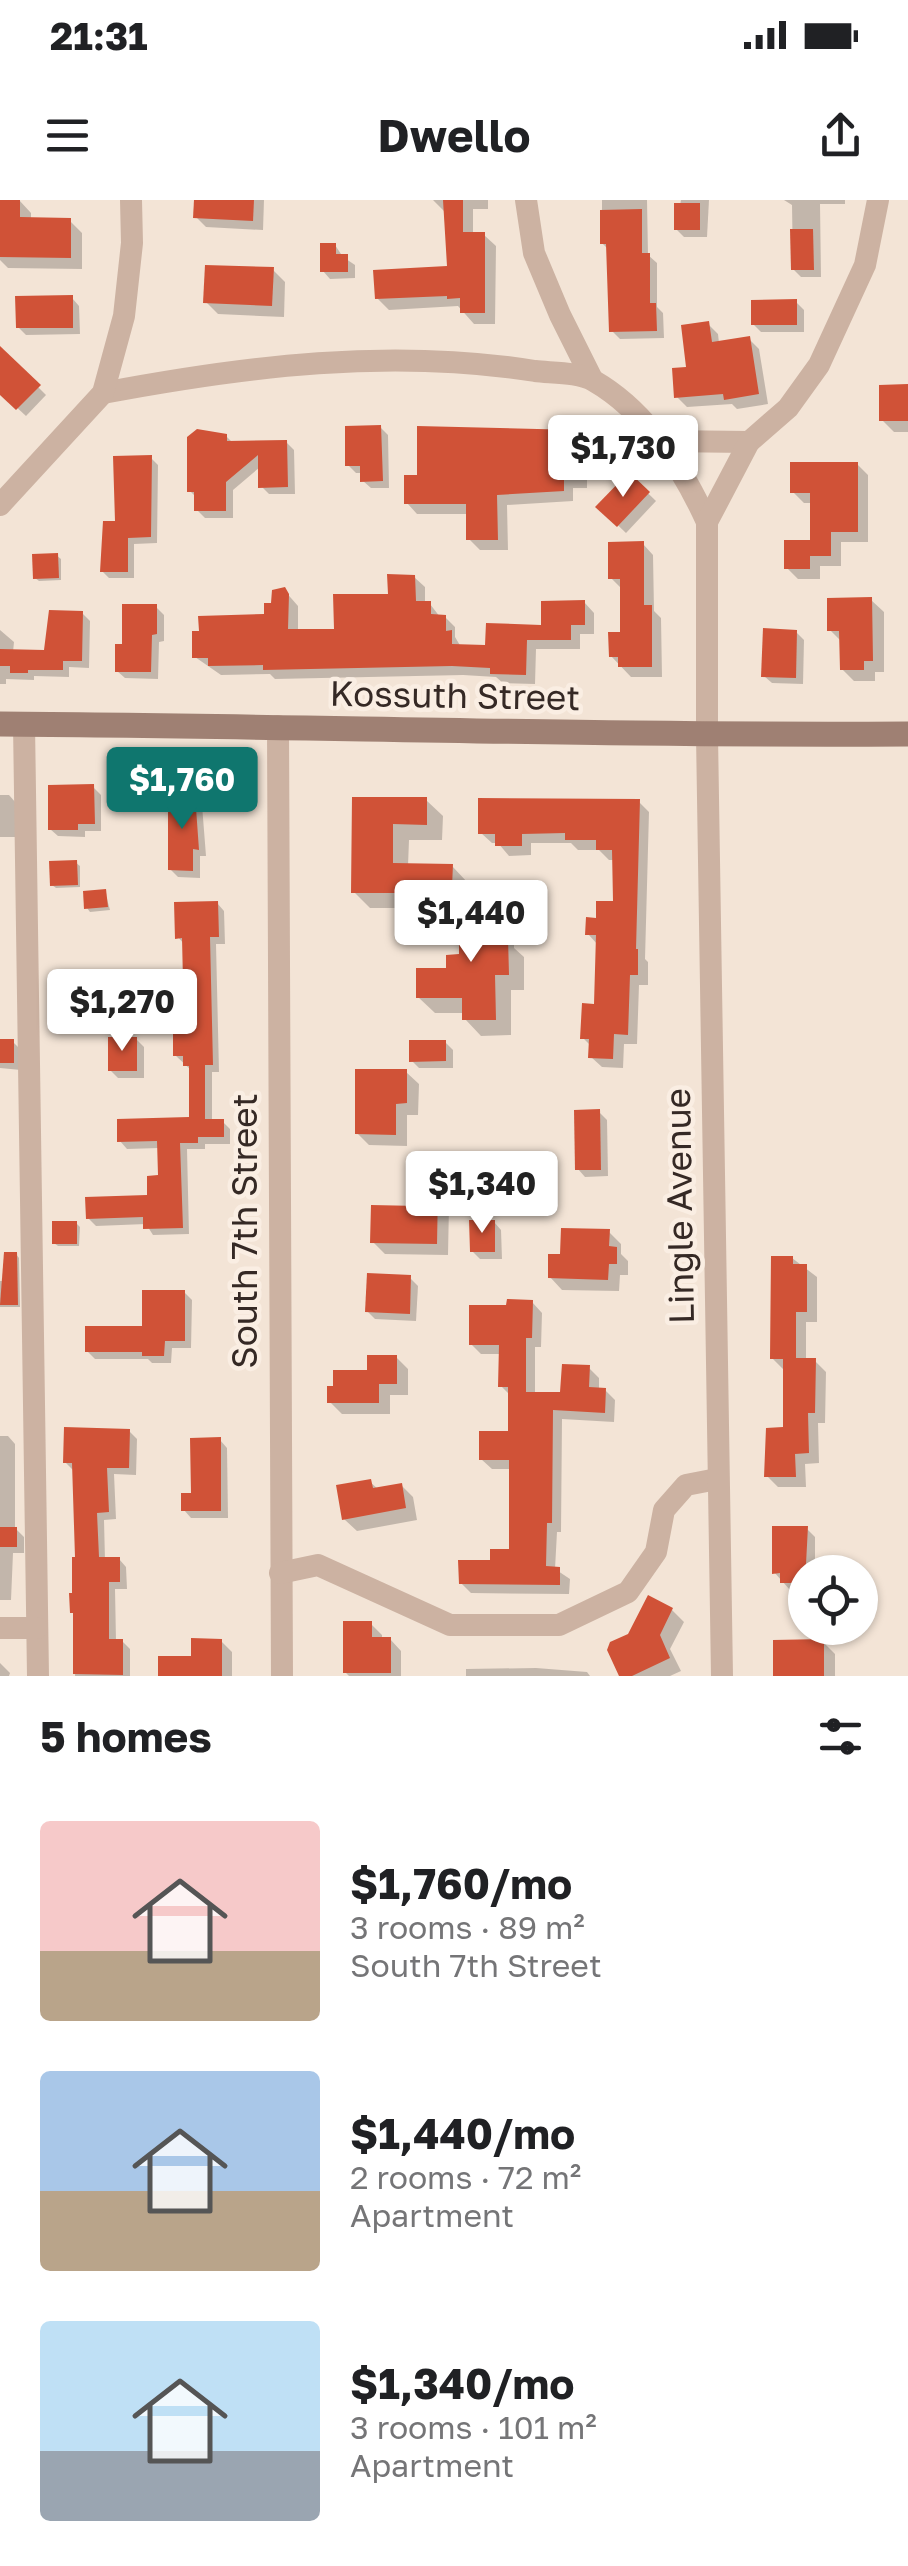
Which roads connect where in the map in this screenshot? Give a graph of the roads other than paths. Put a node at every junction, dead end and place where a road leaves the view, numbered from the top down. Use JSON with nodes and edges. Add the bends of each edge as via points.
{"nodes":[{"id":1,"x":132,"y":200,"type":"edge"},
{"id":2,"x":526,"y":200,"type":"edge"},
{"id":3,"x":878,"y":200,"type":"edge"},
{"id":4,"x":592,"y":379,"type":"junction"},
{"id":5,"x":103,"y":393,"type":"junction"},
{"id":6,"x":662,"y":442,"type":"junction"},
{"id":7,"x":749,"y":442,"type":"junction"},
{"id":8,"x":0,"y":505,"type":"edge"},
{"id":9,"x":707,"y":522,"type":"junction"},
{"id":10,"x":12,"y":724,"type":"edge"},
{"id":11,"x":278,"y":726,"type":"junction"},
{"id":12,"x":908,"y":734,"type":"edge"},
{"id":13,"x":707,"y":735,"type":"junction"},
{"id":14,"x":717,"y":1478,"type":"junction"},
{"id":15,"x":280,"y":1573,"type":"junction"},
{"id":16,"x":0,"y":1628,"type":"edge"},
{"id":17,"x":38,"y":1628,"type":"junction"},
{"id":18,"x":38,"y":1676,"type":"edge"},
{"id":19,"x":282,"y":1676,"type":"edge"},
{"id":20,"x":722,"y":1676,"type":"edge"}],
"edges":[{"from":1,"to":5,"type":"street","via":[[124,316]]},
{"from":2,"to":4,"type":"street","via":[[534,252]]},
{"from":3,"to":7,"type":"street","via":[[864,265],[819,365],[788,408]]},
{"from":4,"to":5,"type":"street","via":[[412,359],[248,368]]},
{"from":4,"to":6,"type":"street"},
{"from":5,"to":8,"type":"street"},
{"from":6,"to":7,"type":"street"},
{"from":6,"to":9,"type":"street"},
{"from":7,"to":9,"type":"street"},
{"from":9,"to":13,"type":"street","name":"Lingle Avenue"},
{"from":10,"to":11,"type":"street","name":"Kossuth Street"},
{"from":10,"to":17,"type":"street"},
{"from":11,"to":13,"type":"street","name":"Kossuth Street"},
{"from":11,"to":15,"type":"street","name":"South 7th Street"},
{"from":12,"to":13,"type":"street","name":"Kossuth Street"},
{"from":13,"to":14,"type":"street","name":"Lingle Avenue"},
{"from":14,"to":15,"type":"street","via":[[686,1485],[664,1510],[656,1552],[628,1592],[559,1626],[450,1624],[318,1565]]},
{"from":14,"to":20,"type":"street","name":"Lingle Avenue"},
{"from":15,"to":19,"type":"street","name":"South 7th Street"},
{"from":16,"to":17,"type":"street"},
{"from":17,"to":18,"type":"street"}]}
